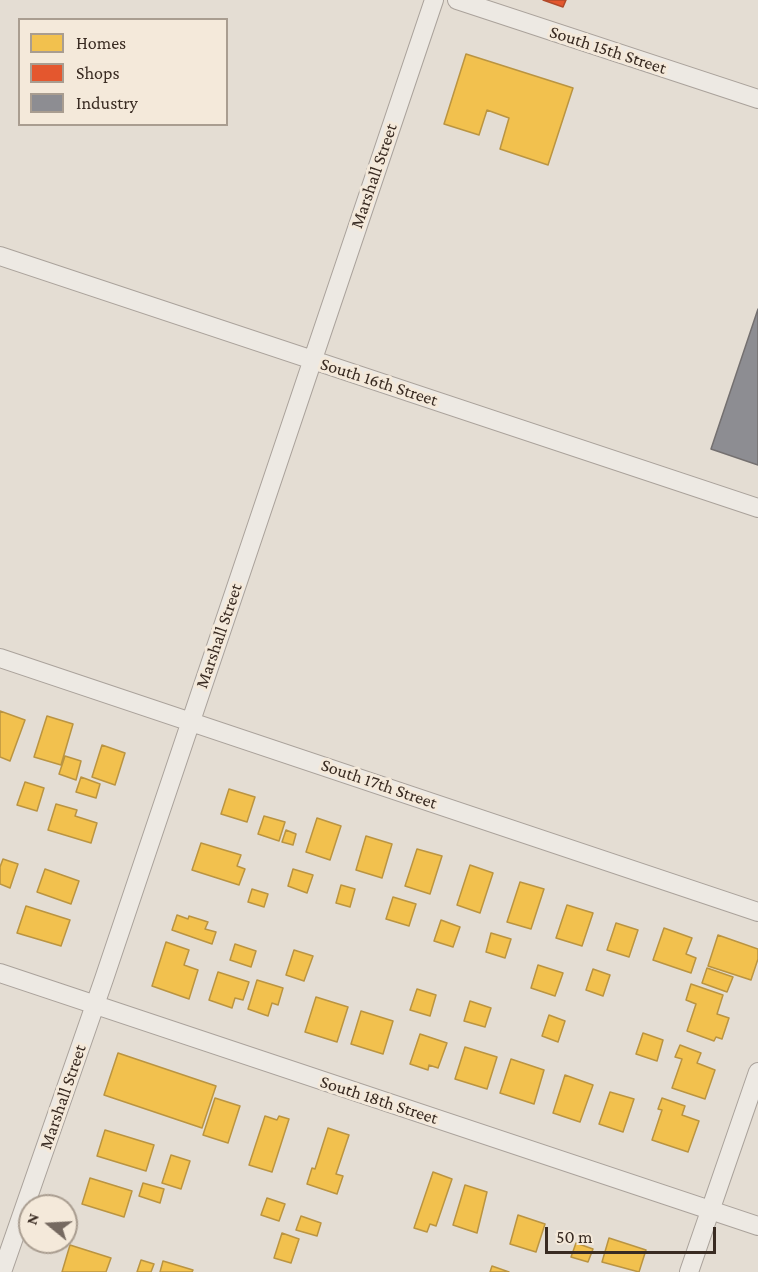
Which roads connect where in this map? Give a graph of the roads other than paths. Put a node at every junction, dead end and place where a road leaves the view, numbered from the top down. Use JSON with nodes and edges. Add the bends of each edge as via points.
{"nodes":[{"id":1,"x":434,"y":0,"type":"edge"},
{"id":2,"x":457,"y":0,"type":"edge"},
{"id":3,"x":758,"y":99,"type":"edge"},
{"id":4,"x":0,"y":256,"type":"edge"},
{"id":5,"x":312,"y":359,"type":"junction"},
{"id":6,"x":758,"y":508,"type":"edge"},
{"id":7,"x":0,"y":658,"type":"edge"},
{"id":8,"x":190,"y":720,"type":"junction"},
{"id":9,"x":758,"y":912,"type":"edge"},
{"id":10,"x":0,"y":973,"type":"edge"},
{"id":11,"x":95,"y":1005,"type":"junction"},
{"id":12,"x":758,"y":1072,"type":"edge"},
{"id":13,"x":711,"y":1210,"type":"junction"},
{"id":14,"x":758,"y":1226,"type":"edge"},
{"id":15,"x":3,"y":1272,"type":"edge"},
{"id":16,"x":689,"y":1272,"type":"edge"}],
"edges":[{"from":1,"to":5,"type":"street","name":"Marshall Street"},
{"from":2,"to":3,"type":"street","name":"South 15th Street"},
{"from":4,"to":5,"type":"street","name":"South 16th Street"},
{"from":5,"to":6,"type":"street","name":"South 16th Street"},
{"from":5,"to":8,"type":"street","name":"Marshall Street"},
{"from":7,"to":8,"type":"street","name":"South 17th Street"},
{"from":8,"to":9,"type":"street","name":"South 17th Street"},
{"from":8,"to":11,"type":"street","name":"Marshall Street"},
{"from":10,"to":11,"type":"street","name":"South 18th Street"},
{"from":11,"to":13,"type":"street","name":"South 18th Street"},
{"from":11,"to":15,"type":"street","name":"Marshall Street"},
{"from":12,"to":13,"type":"street"},
{"from":13,"to":14,"type":"street","name":"South 18th Street"},
{"from":13,"to":16,"type":"street"}]}
